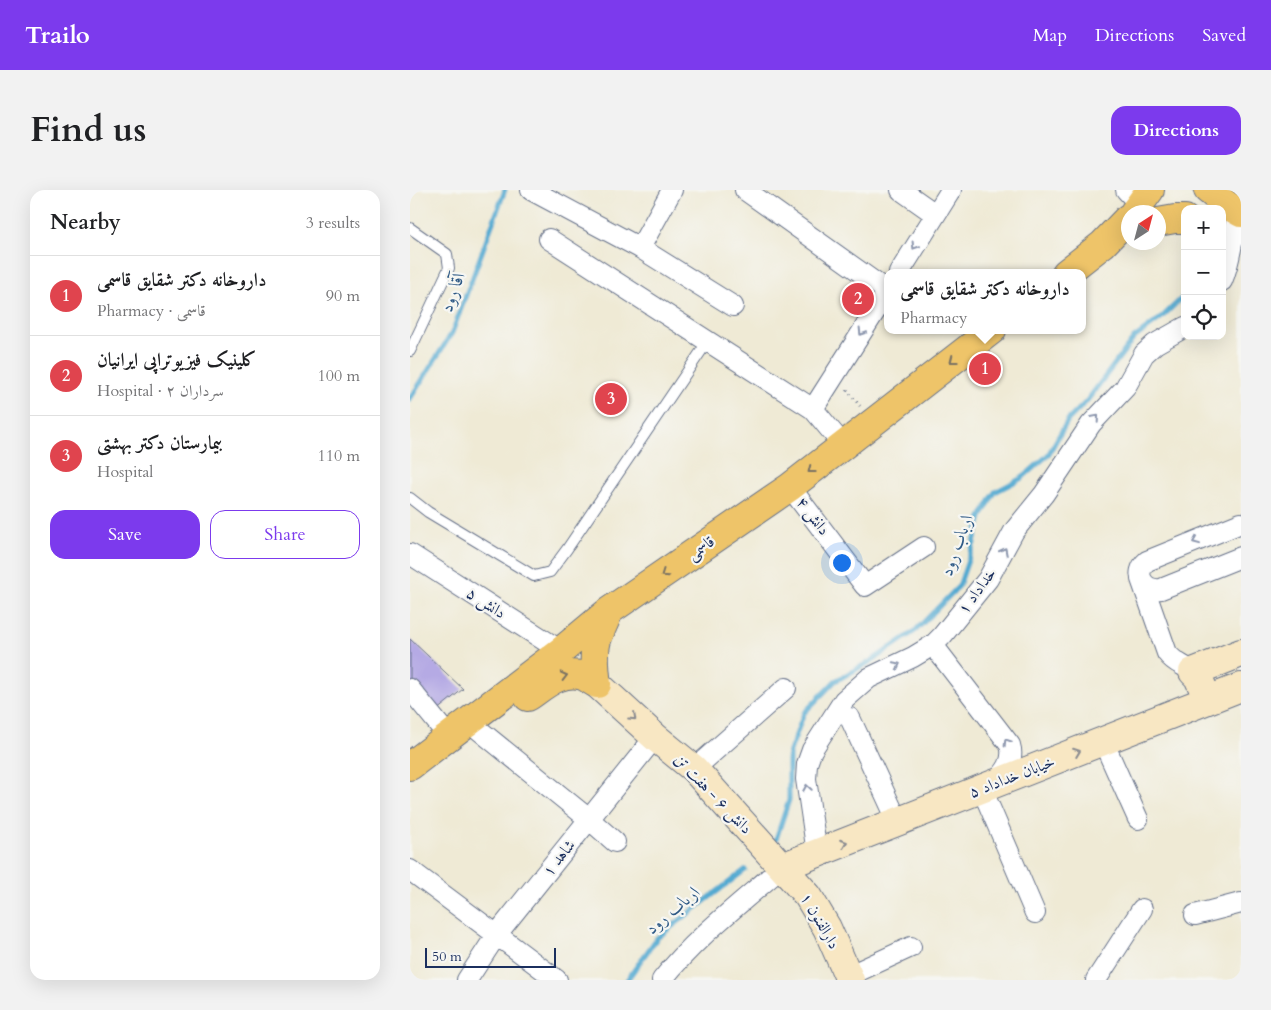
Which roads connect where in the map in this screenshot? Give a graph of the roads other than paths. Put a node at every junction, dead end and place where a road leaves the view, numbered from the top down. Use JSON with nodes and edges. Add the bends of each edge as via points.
{"nodes":[{"id":1,"x":531,"y":190,"type":"edge"},
{"id":2,"x":672,"y":190,"type":"edge"},
{"id":3,"x":745,"y":190,"type":"edge"},
{"id":4,"x":901,"y":190,"type":"edge"},
{"id":5,"x":951,"y":190,"type":"edge"},
{"id":6,"x":1208,"y":190,"type":"edge"},
{"id":7,"x":936,"y":214,"type":"junction"},
{"id":8,"x":1166,"y":215,"type":"edge"},
{"id":9,"x":1234,"y":218,"type":"edge"},
{"id":10,"x":1181,"y":219,"type":"edge"},
{"id":11,"x":1121,"y":226,"type":"edge"},
{"id":12,"x":410,"y":228,"type":"edge"},
{"id":13,"x":1121,"y":237,"type":"edge"},
{"id":14,"x":549,"y":239,"type":"dead end"},
{"id":15,"x":1104,"y":244,"type":"junction"},
{"id":16,"x":640,"y":248,"type":"junction"},
{"id":17,"x":902,"y":269,"type":"edge"},
{"id":18,"x":1071,"y":269,"type":"edge"},
{"id":19,"x":1226,"y":270,"type":"edge"},
{"id":20,"x":884,"y":289,"type":"edge"},
{"id":21,"x":884,"y":296,"type":"edge"},
{"id":22,"x":733,"y":306,"type":"dead end"},
{"id":23,"x":1181,"y":329,"type":"edge"},
{"id":24,"x":987,"y":334,"type":"edge"},
{"id":25,"x":708,"y":341,"type":"junction"},
{"id":26,"x":410,"y":352,"type":"edge"},
{"id":27,"x":813,"y":409,"type":"junction"},
{"id":28,"x":843,"y":445,"type":"junction"},
{"id":29,"x":790,"y":486,"type":"junction"},
{"id":30,"x":410,"y":498,"type":"edge"},
{"id":31,"x":1241,"y":523,"type":"edge"},
{"id":32,"x":924,"y":547,"type":"dead end"},
{"id":33,"x":410,"y":554,"type":"edge"},
{"id":34,"x":1241,"y":557,"type":"edge"},
{"id":35,"x":1141,"y":578,"type":"junction"},
{"id":36,"x":609,"y":611,"type":"junction"},
{"id":37,"x":933,"y":645,"type":"junction"},
{"id":38,"x":561,"y":651,"type":"junction"},
{"id":39,"x":1241,"y":653,"type":"edge"},
{"id":40,"x":1193,"y":672,"type":"junction"},
{"id":41,"x":597,"y":684,"type":"junction"},
{"id":42,"x":1241,"y":687,"type":"edge"},
{"id":43,"x":786,"y":688,"type":"dead end"},
{"id":44,"x":410,"y":690,"type":"edge"},
{"id":45,"x":1208,"y":700,"type":"junction"},
{"id":46,"x":850,"y":718,"type":"dead end"},
{"id":47,"x":479,"y":730,"type":"junction"},
{"id":48,"x":449,"y":737,"type":"junction"},
{"id":49,"x":655,"y":738,"type":"junction"},
{"id":50,"x":1103,"y":741,"type":"junction"},
{"id":51,"x":410,"y":766,"type":"edge"},
{"id":52,"x":694,"y":769,"type":"junction"},
{"id":53,"x":410,"y":784,"type":"edge"},
{"id":54,"x":988,"y":786,"type":"junction"},
{"id":55,"x":1138,"y":819,"type":"dead end"},
{"id":56,"x":590,"y":820,"type":"junction"},
{"id":57,"x":898,"y":822,"type":"junction"},
{"id":58,"x":615,"y":842,"type":"dead end"},
{"id":59,"x":817,"y":854,"type":"junction"},
{"id":60,"x":782,"y":867,"type":"junction"},
{"id":61,"x":410,"y":870,"type":"edge"},
{"id":62,"x":1241,"y":903,"type":"edge"},
{"id":63,"x":1142,"y":909,"type":"dead end"},
{"id":64,"x":1035,"y":913,"type":"dead end"},
{"id":65,"x":1195,"y":915,"type":"dead end"},
{"id":66,"x":497,"y":934,"type":"junction"},
{"id":67,"x":911,"y":947,"type":"dead end"},
{"id":68,"x":848,"y":979,"type":"edge"},
{"id":69,"x":467,"y":980,"type":"edge"},
{"id":70,"x":557,"y":980,"type":"edge"},
{"id":71,"x":662,"y":980,"type":"edge"},
{"id":72,"x":1096,"y":980,"type":"edge"}],
"edges":[{"from":1,"to":16,"type":"street"},
{"from":2,"to":16,"type":"street"},
{"from":3,"to":20,"type":"street"},
{"from":4,"to":7,"type":"street"},
{"from":5,"to":7,"type":"street"},
{"from":6,"to":9,"type":"main road","via":[[1227,206]]},
{"from":7,"to":17,"type":"street","one_way":true},
{"from":8,"to":10,"type":"main road"},
{"from":9,"to":19,"type":"street"},
{"from":11,"to":15,"type":"main road"},
{"from":12,"to":26,"type":"lane","via":[[447,254],[449,268]]},
{"from":13,"to":15,"type":"main road"},
{"from":14,"to":25,"type":"street"},
{"from":15,"to":18,"type":"main road"},
{"from":16,"to":22,"type":"street"},
{"from":21,"to":27,"type":"street","one_way":true},
{"from":37,"to":23,"type":"street","name":"خداداد ۱","one_way":true,"via":[[988,579],[1019,524],[1038,502],[1090,424],[1125,388],[1144,354]]},
{"from":24,"to":28,"type":"main road","name":"قاسمی","one_way":true},
{"from":25,"to":27,"type":"street"},
{"from":25,"to":30,"type":"lane","via":[[550,572],[534,576]]},
{"from":27,"to":28,"type":"street"},
{"from":28,"to":29,"type":"main road","name":"قاسمی","one_way":true},
{"from":29,"to":32,"type":"street","name":"دانش ۴","via":[[865,586]]},
{"from":29,"to":36,"type":"main road","name":"قاسمی","one_way":true},
{"from":31,"to":35,"type":"street","one_way":true,"via":[[1147,561],[1141,568]]},
{"from":33,"to":38,"type":"street","name":"دانش ۵"},
{"from":34,"to":35,"type":"street","via":[[1161,589],[1151,589]]},
{"from":35,"to":40,"type":"street","via":[[1167,652],[1176,663]]},
{"from":36,"to":38,"type":"main road","name":"قاسمی"},
{"from":36,"to":41,"type":"main road","via":[[597,640]]},
{"from":54,"to":37,"type":"street","one_way":true,"via":[[1009,765],[1010,745]]},
{"from":59,"to":37,"type":"street","name":"خداداد ۱","one_way":true,"via":[[806,780],[812,750],[844,700],[856,689],[869,678]]},
{"from":38,"to":48,"type":"main road","name":"قاسمی"},
{"from":39,"to":40,"type":"main road"},
{"from":40,"to":45,"type":"main road"},
{"from":47,"to":41,"type":"main road","one_way":true,"via":[[558,677],[570,674],[583,676]]},
{"from":41,"to":49,"type":"main road","name":"دانش ۶ - هفت تن","one_way":true},
{"from":42,"to":45,"type":"main road","name":"خیابان خداداد ۵"},
{"from":43,"to":52,"type":"street"},
{"from":44,"to":48,"type":"street"},
{"from":45,"to":50,"type":"main road","name":"خیابان خداداد ۵"},
{"from":46,"to":57,"type":"street"},
{"from":47,"to":53,"type":"main road"},
{"from":47,"to":56,"type":"street"},
{"from":48,"to":51,"type":"main road","name":"قاسمی"},
{"from":49,"to":52,"type":"main road","name":"دانش ۶ - هفت تن"},
{"from":49,"to":56,"type":"street","name":"شاهد ۱"},
{"from":54,"to":50,"type":"main road","name":"خیابان خداداد ۵","one_way":true},
{"from":50,"to":55,"type":"street"},
{"from":52,"to":60,"type":"main road","name":"دانش ۶ - هفت تن"},
{"from":54,"to":57,"type":"main road","name":"خیابان خداداد ۵"},
{"from":54,"to":64,"type":"street"},
{"from":56,"to":58,"type":"street"},
{"from":56,"to":66,"type":"street","name":"شاهد ۱"},
{"from":59,"to":57,"type":"main road","name":"خیابان خداداد ۵","one_way":true},
{"from":59,"to":60,"type":"main road","name":"خیابان خداداد ۵"},
{"from":60,"to":68,"type":"main road","name":"دارالفنون ۱","via":[[808,896],[827,928]]},
{"from":60,"to":71,"type":"street","via":[[725,916]]},
{"from":61,"to":66,"type":"street"},
{"from":62,"to":65,"type":"street"},
{"from":63,"to":72,"type":"street"},
{"from":66,"to":69,"type":"street","name":"شاهد ۱"},
{"from":66,"to":70,"type":"street"},
{"from":67,"to":68,"type":"street"}]}
